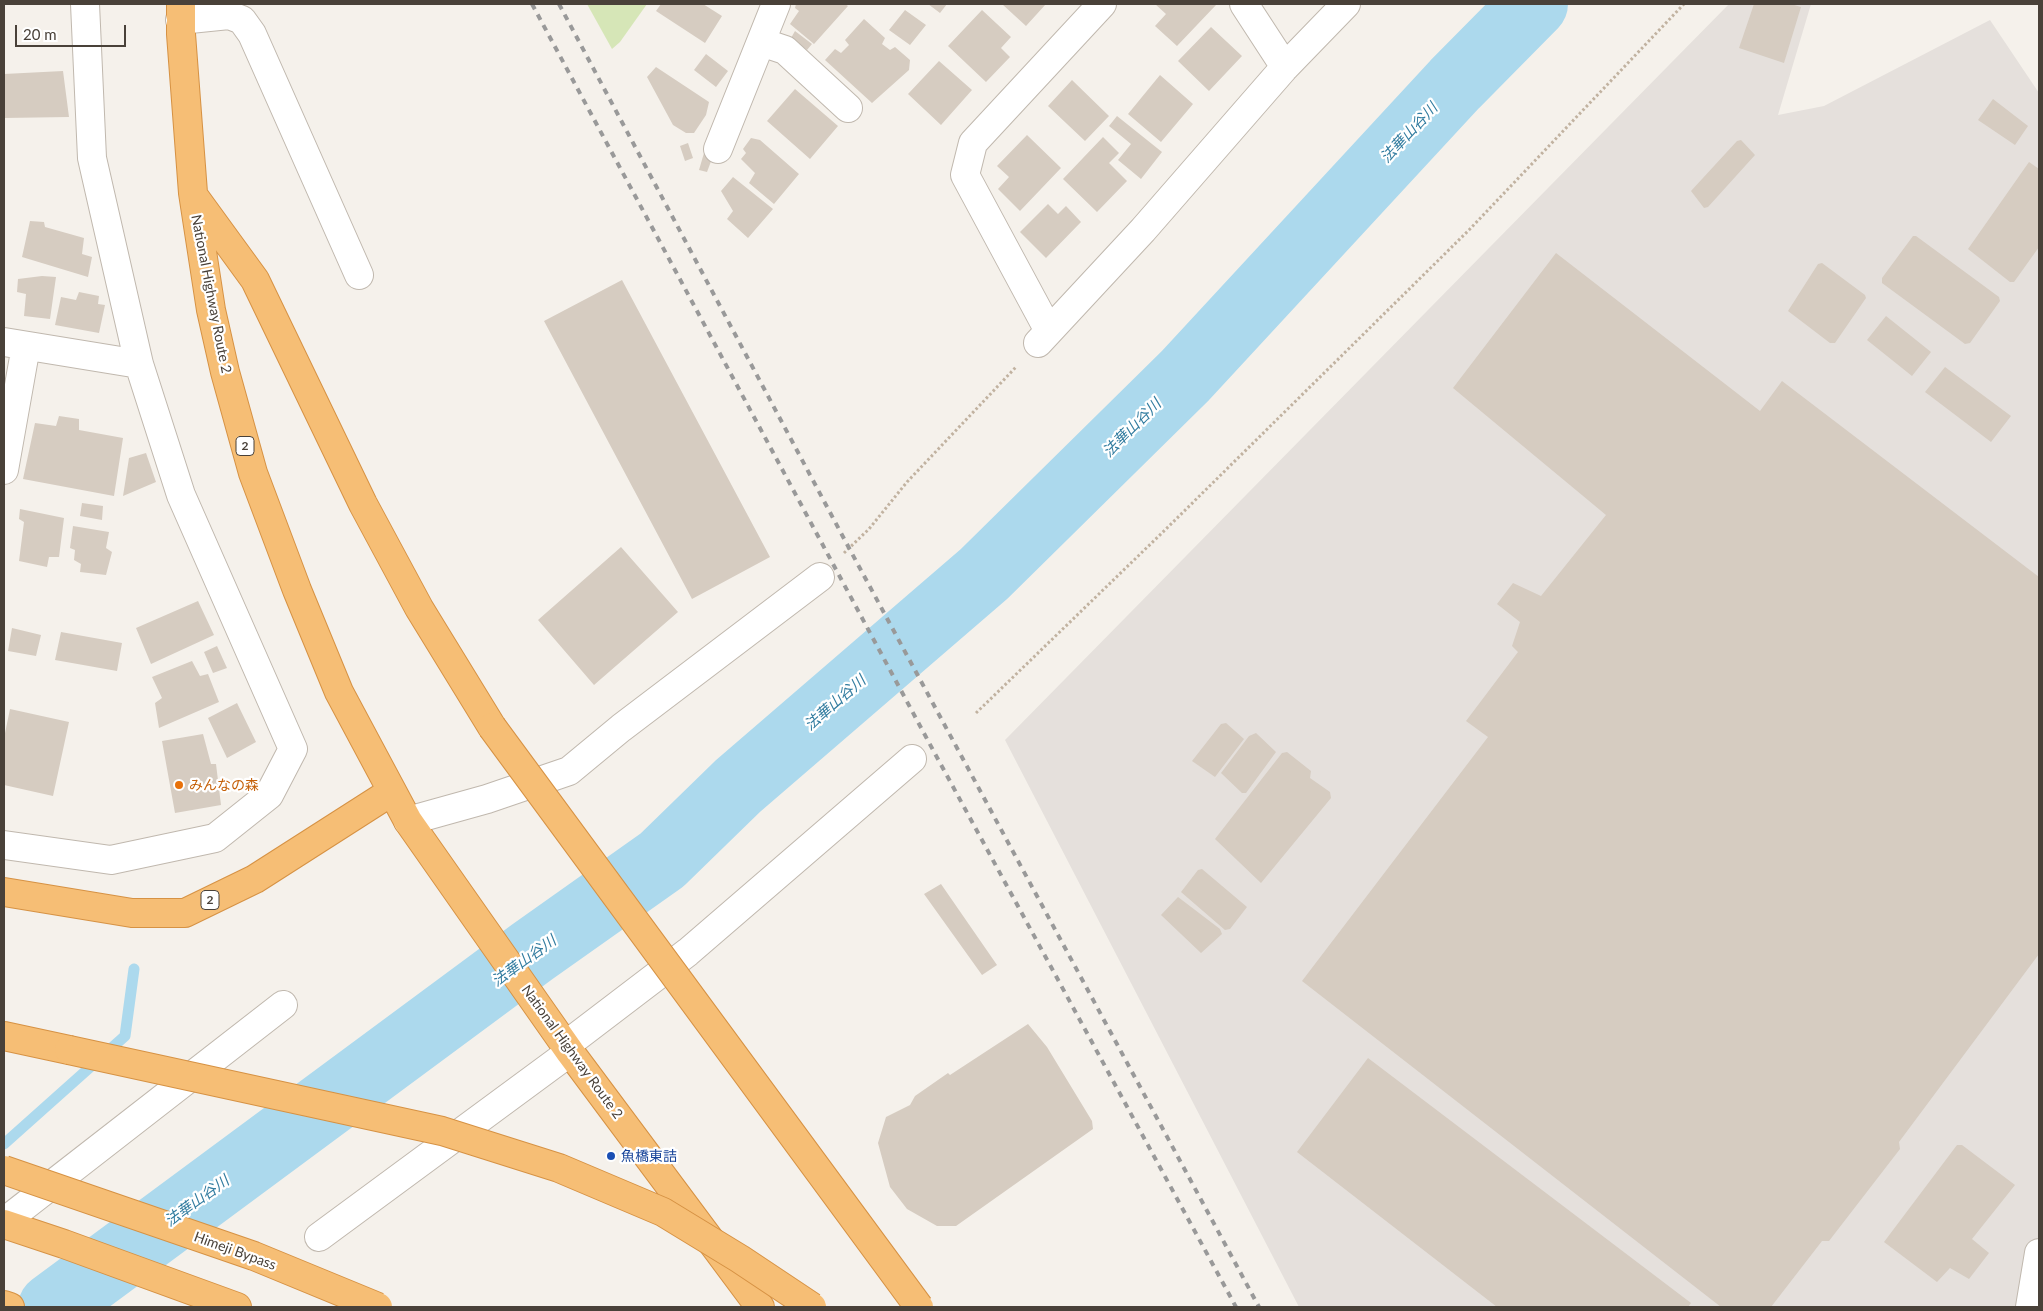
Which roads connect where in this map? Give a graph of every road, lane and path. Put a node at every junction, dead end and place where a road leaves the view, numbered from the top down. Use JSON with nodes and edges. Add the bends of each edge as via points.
{"nodes":[{"id":1,"x":85,"y":4,"type":"edge"},
{"id":2,"x":776,"y":4,"type":"edge"},
{"id":3,"x":1102,"y":4,"type":"edge"},
{"id":4,"x":1244,"y":4,"type":"edge"},
{"id":5,"x":1346,"y":4,"type":"edge"},
{"id":6,"x":1684,"y":4,"type":"edge"},
{"id":7,"x":180,"y":12,"type":"edge"},
{"id":8,"x":760,"y":42,"type":"junction"},
{"id":9,"x":1285,"y":67,"type":"junction"},
{"id":10,"x":848,"y":108,"type":"dead end"},
{"id":11,"x":718,"y":149,"type":"dead end"},
{"id":12,"x":193,"y":193,"type":"junction"},
{"id":13,"x":359,"y":275,"type":"dead end"},
{"id":14,"x":1044,"y":337,"type":"junction"},
{"id":15,"x":15,"y":344,"type":"edge"},
{"id":16,"x":139,"y":364,"type":"junction"},
{"id":17,"x":4,"y":470,"type":"edge"},
{"id":18,"x":820,"y":577,"type":"joint"},
{"id":19,"x":976,"y":713,"type":"dead end"},
{"id":20,"x":912,"y":759,"type":"dead end"},
{"id":21,"x":392,"y":792,"type":"junction"},
{"id":22,"x":408,"y":821,"type":"junction"},
{"id":23,"x":4,"y":845,"type":"edge"},
{"id":24,"x":4,"y":892,"type":"edge"},
{"id":25,"x":283,"y":1005,"type":"dead end"},
{"id":26,"x":4,"y":1036,"type":"edge"},
{"id":27,"x":568,"y":1048,"type":"junction"},
{"id":28,"x":4,"y":1170,"type":"edge"},
{"id":29,"x":4,"y":1223,"type":"edge"},
{"id":30,"x":320,"y":1237,"type":"dead end"},
{"id":31,"x":2039,"y":1253,"type":"edge"},
{"id":32,"x":4,"y":1305,"type":"edge"},
{"id":33,"x":10,"y":1307,"type":"edge"},
{"id":34,"x":237,"y":1307,"type":"edge"},
{"id":35,"x":378,"y":1307,"type":"edge"},
{"id":36,"x":760,"y":1307,"type":"edge"},
{"id":37,"x":812,"y":1307,"type":"edge"},
{"id":38,"x":919,"y":1307,"type":"edge"},
{"id":39,"x":2030,"y":1307,"type":"edge"}],
"edges":[{"from":1,"to":16,"type":"street","via":[[92,158]]},
{"from":2,"to":8,"type":"street"},
{"from":3,"to":14,"type":"street","via":[[973,143],[964,175]]},
{"from":4,"to":9,"type":"street"},
{"from":5,"to":9,"type":"street"},
{"from":6,"to":19,"type":"path","via":[[1468,230]]},
{"from":7,"to":12,"type":"highway","name":"National Highway Route 2","number":"2"},
{"from":7,"to":13,"type":"street","via":[[229,15],[242,20],[252,34]]},
{"from":8,"to":10,"type":"street","via":[[785,50]]},
{"from":8,"to":11,"type":"street"},
{"from":9,"to":14,"type":"street","via":[[1143,230]]},
{"from":12,"to":21,"type":"highway","name":"National Highway Route 2","number":"2","via":[[211,310],[253,473],[296,590],[339,692]]},
{"from":12,"to":38,"type":"highway","bridge":true,"via":[[255,280],[368,513],[419,608],[492,726]]},
{"from":14,"to":18,"type":"path","via":[[907,482],[869,529]]},
{"from":15,"to":16,"type":"street"},
{"from":15,"to":17,"type":"street"},
{"from":16,"to":23,"type":"street","via":[[182,495],[293,749],[269,795],[215,838],[112,860]]},
{"from":18,"to":22,"type":"street","via":[[568,771]]},
{"from":20,"to":27,"type":"street","via":[[688,952]]},
{"from":21,"to":22,"type":"highway","name":"National Highway Route 2","number":"2"},
{"from":21,"to":24,"type":"highway","number":"2","via":[[255,879],[185,913],[132,913]]},
{"from":22,"to":27,"type":"highway","name":"National Highway Route 2","number":"2"},
{"from":25,"to":29,"type":"street"},
{"from":26,"to":37,"type":"highway","bridge":true,"via":[[442,1131],[559,1168],[663,1212]]},
{"from":27,"to":30,"type":"street"},
{"from":27,"to":36,"type":"highway","name":"National Highway Route 2","number":"2"},
{"from":28,"to":35,"type":"highway","name":"Himeji Bypass","bridge":true,"via":[[254,1256]]},
{"from":29,"to":34,"type":"highway"},
{"from":31,"to":39,"type":"street"},
{"from":32,"to":33,"type":"highway"}]}
